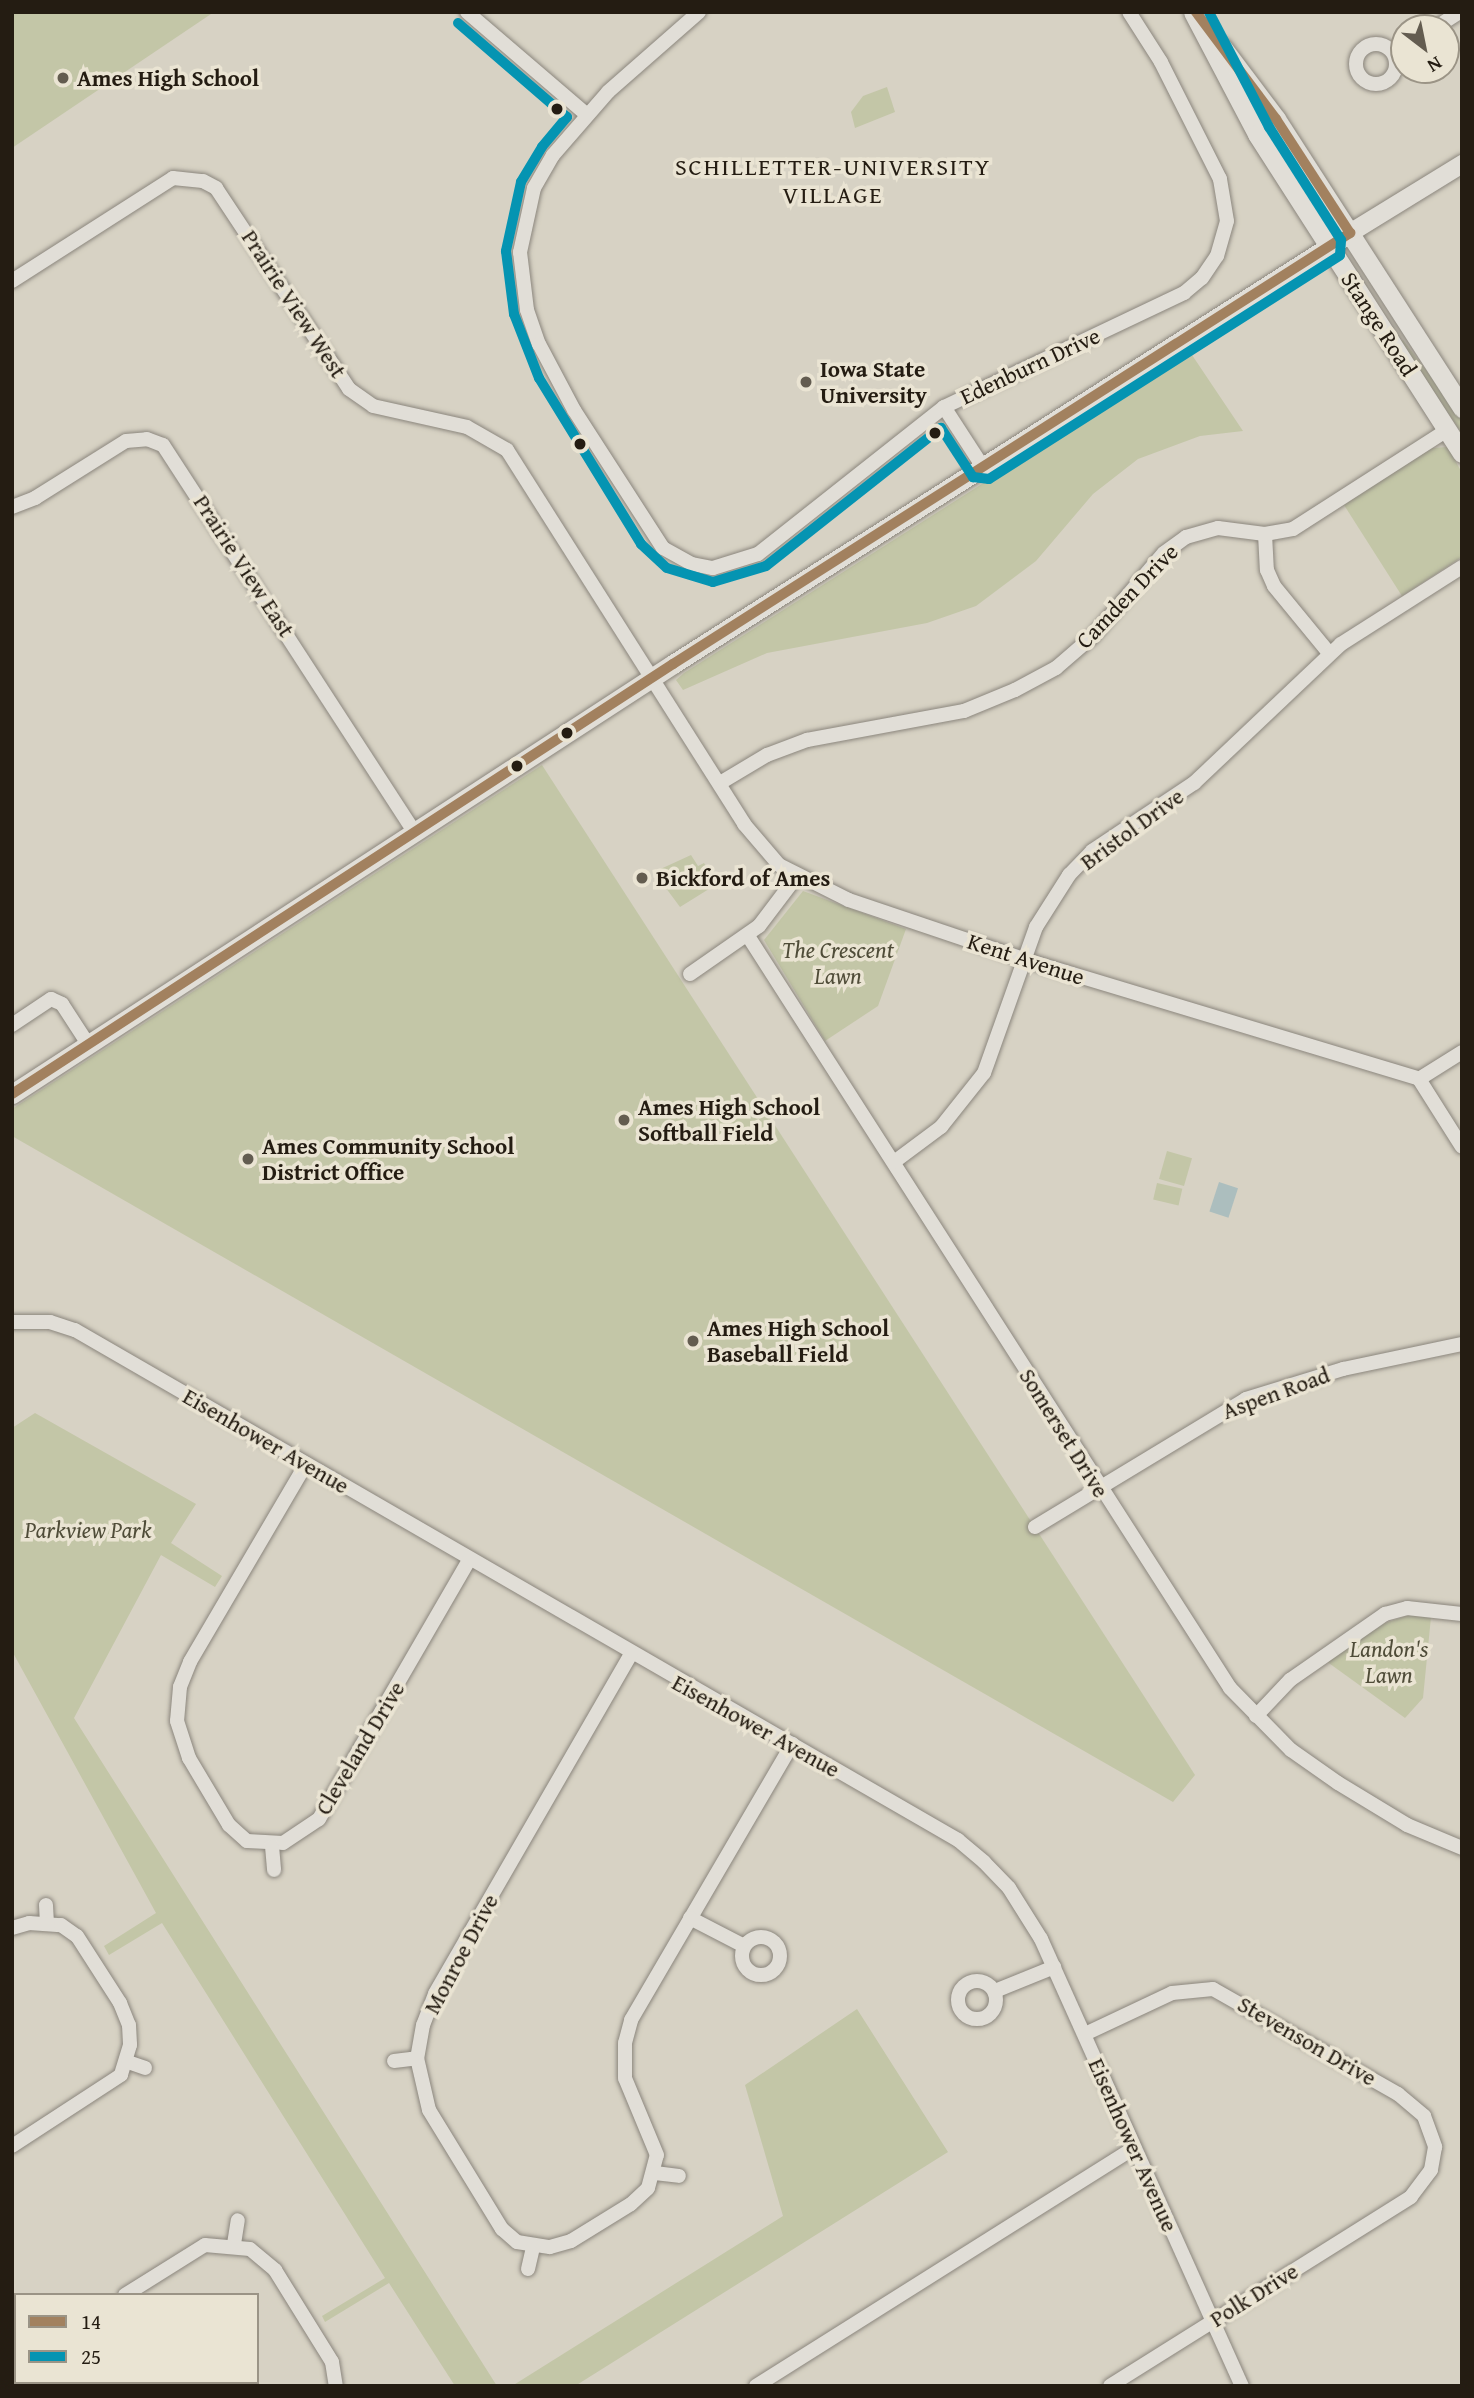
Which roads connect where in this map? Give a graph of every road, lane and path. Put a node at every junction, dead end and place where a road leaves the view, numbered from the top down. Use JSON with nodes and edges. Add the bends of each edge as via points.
{"nodes":[{"id":1,"x":467,"y":12,"type":"edge"},
{"id":2,"x":699,"y":12,"type":"edge"},
{"id":3,"x":1129,"y":12,"type":"edge"},
{"id":4,"x":1194,"y":12,"type":"edge"},
{"id":5,"x":587,"y":115,"type":"junction"},
{"id":6,"x":1462,"y":164,"type":"edge"},
{"id":7,"x":1350,"y":233,"type":"junction"},
{"id":8,"x":1329,"y":246,"type":"junction"},
{"id":9,"x":12,"y":281,"type":"edge"},
{"id":10,"x":944,"y":407,"type":"junction"},
{"id":11,"x":1462,"y":408,"type":"edge"},
{"id":12,"x":1447,"y":430,"type":"junction"},
{"id":13,"x":1462,"y":453,"type":"edge"},
{"id":14,"x":983,"y":467,"type":"junction"},
{"id":15,"x":12,"y":507,"type":"edge"},
{"id":16,"x":1265,"y":534,"type":"junction"},
{"id":17,"x":1462,"y":567,"type":"edge"},
{"id":18,"x":1329,"y":653,"type":"junction"},
{"id":19,"x":651,"y":679,"type":"junction"},
{"id":20,"x":720,"y":783,"type":"junction"},
{"id":21,"x":415,"y":833,"type":"junction"},
{"id":22,"x":797,"y":876,"type":"junction"},
{"id":23,"x":748,"y":936,"type":"junction"},
{"id":24,"x":1026,"y":960,"type":"junction"},
{"id":25,"x":690,"y":974,"type":"dead end"},
{"id":26,"x":12,"y":1026,"type":"edge"},
{"id":27,"x":89,"y":1044,"type":"junction"},
{"id":28,"x":1462,"y":1052,"type":"edge"},
{"id":29,"x":1419,"y":1079,"type":"junction"},
{"id":30,"x":12,"y":1094,"type":"edge"},
{"id":31,"x":1462,"y":1147,"type":"edge"},
{"id":32,"x":894,"y":1162,"type":"junction"},
{"id":33,"x":12,"y":1322,"type":"edge"},
{"id":34,"x":1462,"y":1345,"type":"edge"},
{"id":35,"x":306,"y":1464,"type":"junction"},
{"id":36,"x":1098,"y":1489,"type":"junction"},
{"id":37,"x":1035,"y":1527,"type":"dead end"},
{"id":38,"x":469,"y":1560,"type":"junction"},
{"id":39,"x":1462,"y":1614,"type":"edge"},
{"id":40,"x":631,"y":1654,"type":"junction"},
{"id":41,"x":1256,"y":1716,"type":"junction"},
{"id":42,"x":792,"y":1744,"type":"junction"},
{"id":43,"x":272,"y":1846,"type":"junction"},
{"id":44,"x":1462,"y":1848,"type":"edge"},
{"id":45,"x":274,"y":1870,"type":"dead end"},
{"id":46,"x":46,"y":1905,"type":"dead end"},
{"id":47,"x":690,"y":1918,"type":"junction"},
{"id":48,"x":47,"y":1924,"type":"junction"},
{"id":49,"x":12,"y":1928,"type":"edge"},
{"id":50,"x":744,"y":1946,"type":"dead end"},
{"id":51,"x":1054,"y":1966,"type":"junction"},
{"id":52,"x":995,"y":1991,"type":"dead end"},
{"id":53,"x":1085,"y":2034,"type":"junction"},
{"id":54,"x":417,"y":2058,"type":"junction"},
{"id":55,"x":128,"y":2062,"type":"junction"},
{"id":56,"x":394,"y":2062,"type":"dead end"},
{"id":57,"x":145,"y":2068,"type":"dead end"},
{"id":58,"x":12,"y":2146,"type":"edge"},
{"id":59,"x":1133,"y":2149,"type":"junction"},
{"id":60,"x":655,"y":2173,"type":"junction"},
{"id":61,"x":679,"y":2176,"type":"dead end"},
{"id":62,"x":1399,"y":2206,"type":"joint"},
{"id":63,"x":239,"y":2220,"type":"dead end"},
{"id":64,"x":234,"y":2244,"type":"junction"},
{"id":65,"x":533,"y":2247,"type":"junction"},
{"id":66,"x":528,"y":2269,"type":"dead end"},
{"id":67,"x":128,"y":2293,"type":"edge"},
{"id":68,"x":1212,"y":2320,"type":"junction"},
{"id":69,"x":336,"y":2386,"type":"edge"},
{"id":70,"x":756,"y":2386,"type":"edge"},
{"id":71,"x":1110,"y":2386,"type":"edge"},
{"id":72,"x":1242,"y":2386,"type":"edge"}],
"edges":[{"from":1,"to":5,"type":"street"},
{"from":2,"to":5,"type":"street","name":"Edenburn Drive"},
{"from":3,"to":10,"type":"street","name":"Edenburn Drive","via":[[1161,62],[1220,179],[1227,221],[1217,256],[1184,293]]},
{"from":4,"to":7,"type":"main road","name":"Stange Road","via":[[1276,119]]},
{"from":4,"to":8,"type":"main road","name":"Stange Road","via":[[1257,134]]},
{"from":5,"to":10,"type":"street","name":"Edenburn Drive","via":[[553,155],[534,188],[520,253],[525,300],[552,372],[663,548],[692,564],[713,568],[758,554]]},
{"from":6,"to":7,"type":"street"},
{"from":7,"to":8,"type":"main road"},
{"from":7,"to":11,"type":"main road","name":"Stange Road"},
{"from":8,"to":12,"type":"main road","name":"Stange Road"},
{"from":8,"to":14,"type":"main road"},
{"from":9,"to":19,"type":"street","name":"Prairie View West","via":[[173,178],[203,181],[216,188],[349,389],[373,406],[467,428],[507,450]]},
{"from":10,"to":14,"type":"street"},
{"from":12,"to":13,"type":"main road","name":"Stange Road"},
{"from":12,"to":16,"type":"street","name":"Camden Drive","via":[[1293,529]]},
{"from":14,"to":19,"type":"main road"},
{"from":15,"to":21,"type":"street","name":"Prairie View East","via":[[35,498],[126,441],[147,439],[163,445]]},
{"from":16,"to":18,"type":"street","via":[[1267,570],[1274,586]]},
{"from":16,"to":20,"type":"street","name":"Camden Drive","via":[[1218,528],[1186,537],[1164,553],[1093,636],[1055,667],[1015,690],[964,710],[807,740],[767,755]]},
{"from":17,"to":18,"type":"street","name":"Bristol Drive"},
{"from":18,"to":24,"type":"street","name":"Bristol Drive","via":[[1194,783],[1093,851],[1069,875],[1036,927]]},
{"from":19,"to":20,"type":"street","name":"Kent Avenue"},
{"from":19,"to":21,"type":"main road"},
{"from":20,"to":22,"type":"street","name":"Kent Avenue","via":[[762,846]]},
{"from":21,"to":27,"type":"main road"},
{"from":22,"to":23,"type":"street"},
{"from":22,"to":24,"type":"street","name":"Kent Avenue","via":[[849,900]]},
{"from":23,"to":25,"type":"street"},
{"from":23,"to":32,"type":"street","name":"Somerset Drive"},
{"from":24,"to":29,"type":"street","name":"Kent Avenue"},
{"from":24,"to":32,"type":"street","name":"Bristol Drive","via":[[998,1042],[972,1092],[941,1127]]},
{"from":26,"to":27,"type":"street","via":[[51,999],[62,1004]]},
{"from":27,"to":30,"type":"main road"},
{"from":28,"to":29,"type":"street"},
{"from":29,"to":31,"type":"street"},
{"from":32,"to":36,"type":"street","name":"Somerset Drive"},
{"from":33,"to":35,"type":"street","name":"Eisenhower Avenue","via":[[50,1322],[75,1330]]},
{"from":34,"to":36,"type":"street","name":"Aspen Road","via":[[1343,1369],[1246,1399]]},
{"from":35,"to":38,"type":"street","name":"Eisenhower Avenue"},
{"from":35,"to":43,"type":"street","via":[[190,1662],[177,1705],[178,1729],[188,1758],[229,1825],[247,1841]]},
{"from":36,"to":37,"type":"street","name":"Aspen Road"},
{"from":36,"to":41,"type":"street","name":"Somerset Drive","via":[[1230,1688]]},
{"from":38,"to":40,"type":"street","name":"Eisenhower Avenue"},
{"from":38,"to":43,"type":"street","name":"Cleveland Drive","via":[[319,1819],[297,1838]]},
{"from":39,"to":41,"type":"street","via":[[1407,1608],[1385,1615],[1290,1681]]},
{"from":40,"to":42,"type":"street","name":"Eisenhower Avenue"},
{"from":40,"to":54,"type":"street","name":"Monroe Drive","via":[[435,1994]]},
{"from":41,"to":44,"type":"street","name":"Somerset Drive","via":[[1291,1750],[1338,1783],[1407,1825]]},
{"from":42,"to":47,"type":"street"},
{"from":42,"to":51,"type":"street","name":"Eisenhower Avenue","via":[[958,1840],[984,1862],[1026,1911]]},
{"from":43,"to":45,"type":"street"},
{"from":46,"to":48,"type":"street"},
{"from":47,"to":50,"type":"street"},
{"from":47,"to":60,"type":"street","via":[[631,2020],[625,2043],[625,2078],[652,2136]]},
{"from":48,"to":49,"type":"street"},
{"from":48,"to":55,"type":"street","via":[[61,1925],[77,1936],[120,2003],[129,2025]]},
{"from":51,"to":52,"type":"street"},
{"from":51,"to":53,"type":"street","name":"Eisenhower Avenue"},
{"from":53,"to":59,"type":"street","name":"Eisenhower Avenue"},
{"from":53,"to":62,"type":"street","name":"Stevenson Drive","via":[[1180,1991],[1199,1988],[1226,1995],[1398,2094],[1424,2116],[1432,2131],[1435,2158],[1424,2185]]},
{"from":54,"to":56,"type":"street"},
{"from":54,"to":65,"type":"street","name":"Monroe Drive","via":[[420,2083],[440,2133],[502,2230]]},
{"from":55,"to":57,"type":"street"},
{"from":55,"to":58,"type":"street","via":[[109,2085]]},
{"from":59,"to":68,"type":"street","name":"Eisenhower Avenue"},
{"from":59,"to":70,"type":"street"},
{"from":60,"to":61,"type":"street"},
{"from":60,"to":65,"type":"street","via":[[631,2204],[571,2241]]},
{"from":62,"to":68,"type":"street","name":"Polk Drive"},
{"from":63,"to":64,"type":"street"},
{"from":64,"to":67,"type":"street","via":[[205,2245]]},
{"from":64,"to":69,"type":"street","via":[[250,2249],[275,2270],[332,2362]]},
{"from":65,"to":66,"type":"street"},
{"from":68,"to":71,"type":"street","name":"Polk Drive"},
{"from":68,"to":72,"type":"street","name":"Eisenhower Avenue"}]}
